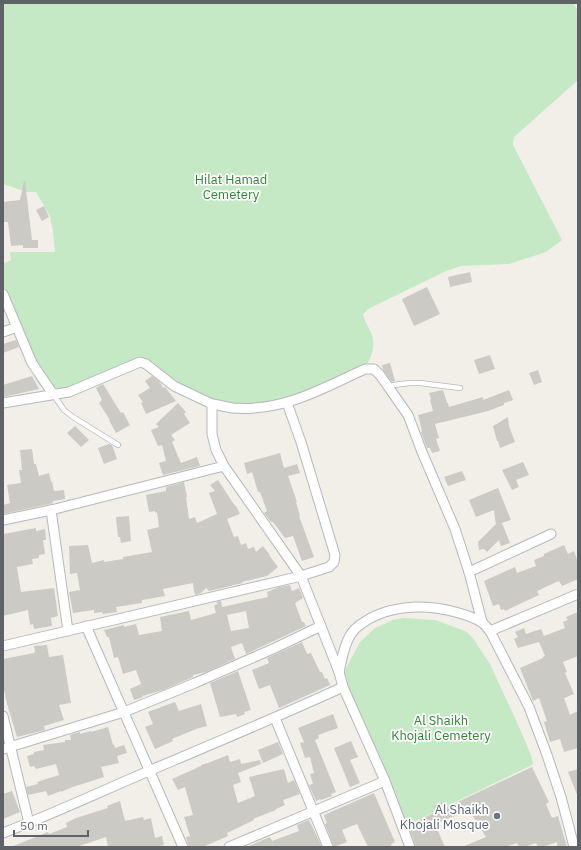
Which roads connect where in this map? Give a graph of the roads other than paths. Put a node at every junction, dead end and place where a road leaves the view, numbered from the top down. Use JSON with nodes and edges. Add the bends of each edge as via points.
{"nodes":[{"id":1,"x":3,"y":294,"type":"edge"},
{"id":2,"x":17,"y":327,"type":"junction"},
{"id":3,"x":3,"y":332,"type":"edge"},
{"id":4,"x":387,"y":386,"type":"junction"},
{"id":5,"x":460,"y":388,"type":"dead end"},
{"id":6,"x":53,"y":394,"type":"junction"},
{"id":7,"x":3,"y":403,"type":"edge"},
{"id":8,"x":287,"y":403,"type":"junction"},
{"id":9,"x":212,"y":404,"type":"junction"},
{"id":10,"x":118,"y":445,"type":"dead end"},
{"id":11,"x":224,"y":466,"type":"junction"},
{"id":12,"x":51,"y":510,"type":"junction"},
{"id":13,"x":3,"y":520,"type":"edge"},
{"id":14,"x":551,"y":534,"type":"dead end"},
{"id":15,"x":469,"y":572,"type":"junction"},
{"id":16,"x":301,"y":576,"type":"junction"},
{"id":17,"x":578,"y":594,"type":"edge"},
{"id":18,"x":482,"y":622,"type":"junction"},
{"id":19,"x":86,"y":626,"type":"junction"},
{"id":20,"x":321,"y":626,"type":"junction"},
{"id":21,"x":68,"y":631,"type":"junction"},
{"id":22,"x":490,"y":631,"type":"junction"},
{"id":23,"x":3,"y":646,"type":"edge"},
{"id":24,"x":339,"y":672,"type":"junction"},
{"id":25,"x":343,"y":688,"type":"junction"},
{"id":26,"x":124,"y":712,"type":"junction"},
{"id":27,"x":3,"y":716,"type":"edge"},
{"id":28,"x":275,"y":718,"type":"junction"},
{"id":29,"x":7,"y":748,"type":"edge"},
{"id":30,"x":150,"y":770,"type":"junction"},
{"id":31,"x":385,"y":781,"type":"junction"},
{"id":32,"x":313,"y":811,"type":"junction"},
{"id":33,"x":28,"y":823,"type":"junction"},
{"id":34,"x":3,"y":833,"type":"edge"},
{"id":35,"x":183,"y":847,"type":"edge"},
{"id":36,"x":229,"y":847,"type":"edge"},
{"id":37,"x":328,"y":847,"type":"edge"},
{"id":38,"x":410,"y":847,"type":"edge"},
{"id":39,"x":574,"y":847,"type":"edge"}],
"edges":[{"from":1,"to":2,"type":"street"},
{"from":2,"to":3,"type":"street"},
{"from":2,"to":6,"type":"street","via":[[32,363]]},
{"from":4,"to":5,"type":"lane","via":[[409,382]]},
{"from":4,"to":8,"type":"street","via":[[374,370],[365,370]]},
{"from":4,"to":15,"type":"street","via":[[408,415],[455,529]]},
{"from":6,"to":7,"type":"street"},
{"from":6,"to":9,"type":"street","via":[[69,392],[140,362],[174,386]]},
{"from":6,"to":10,"type":"lane","via":[[64,410]]},
{"from":8,"to":9,"type":"street","via":[[252,408]]},
{"from":8,"to":16,"type":"street","via":[[335,556],[329,567]]},
{"from":9,"to":11,"type":"street","via":[[212,434]]},
{"from":11,"to":12,"type":"street"},
{"from":11,"to":16,"type":"street"},
{"from":12,"to":13,"type":"street"},
{"from":12,"to":21,"type":"street"},
{"from":14,"to":15,"type":"street"},
{"from":15,"to":18,"type":"street"},
{"from":16,"to":19,"type":"street"},
{"from":16,"to":20,"type":"street"},
{"from":17,"to":22,"type":"street"},
{"from":18,"to":22,"type":"street"},
{"from":18,"to":24,"type":"street","via":[[449,610],[403,607],[387,611],[354,630],[348,640]]},
{"from":19,"to":21,"type":"street"},
{"from":19,"to":26,"type":"street"},
{"from":20,"to":24,"type":"street"},
{"from":20,"to":26,"type":"street"},
{"from":21,"to":23,"type":"street"},
{"from":22,"to":39,"type":"street","via":[[529,707],[561,797]]},
{"from":24,"to":25,"type":"street"},
{"from":25,"to":28,"type":"street"},
{"from":25,"to":31,"type":"street"},
{"from":26,"to":29,"type":"street"},
{"from":26,"to":30,"type":"street"},
{"from":27,"to":29,"type":"street"},
{"from":28,"to":30,"type":"street"},
{"from":28,"to":32,"type":"street"},
{"from":29,"to":33,"type":"street"},
{"from":30,"to":33,"type":"street"},
{"from":30,"to":35,"type":"street"},
{"from":31,"to":32,"type":"street"},
{"from":31,"to":38,"type":"street"},
{"from":32,"to":36,"type":"street"},
{"from":32,"to":37,"type":"street"},
{"from":33,"to":34,"type":"street"}]}
